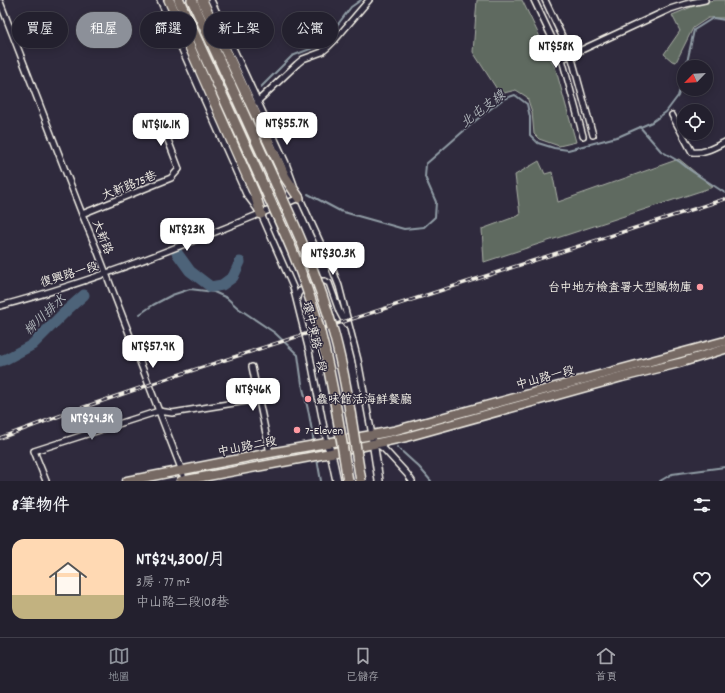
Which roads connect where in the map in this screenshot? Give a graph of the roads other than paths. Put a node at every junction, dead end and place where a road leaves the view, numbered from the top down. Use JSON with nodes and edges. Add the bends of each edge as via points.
{"nodes":[{"id":1,"x":160,"y":0,"type":"edge"},
{"id":2,"x":169,"y":0,"type":"edge"},
{"id":3,"x":179,"y":0,"type":"edge"},
{"id":4,"x":192,"y":0,"type":"edge"},
{"id":5,"x":202,"y":0,"type":"edge"},
{"id":6,"x":211,"y":0,"type":"edge"},
{"id":7,"x":368,"y":0,"type":"edge"},
{"id":8,"x":534,"y":0,"type":"edge"},
{"id":9,"x":545,"y":0,"type":"edge"},
{"id":10,"x":705,"y":0,"type":"edge"},
{"id":11,"x":0,"y":2,"type":"edge"},
{"id":12,"x":571,"y":55,"type":"junction"},
{"id":13,"x":562,"y":59,"type":"junction"},
{"id":14,"x":258,"y":102,"type":"junction"},
{"id":15,"x":672,"y":115,"type":"dead end"},
{"id":16,"x":160,"y":119,"type":"dead end"},
{"id":17,"x":593,"y":135,"type":"dead end"},
{"id":18,"x":583,"y":136,"type":"dead end"},
{"id":19,"x":725,"y":142,"type":"edge"},
{"id":20,"x":299,"y":198,"type":"junction"},
{"id":21,"x":82,"y":214,"type":"junction"},
{"id":22,"x":261,"y":214,"type":"junction"},
{"id":23,"x":106,"y":273,"type":"junction"},
{"id":24,"x":297,"y":300,"type":"junction"},
{"id":25,"x":0,"y":306,"type":"edge"},
{"id":26,"x":350,"y":332,"type":"junction"},
{"id":27,"x":725,"y":341,"type":"edge"},
{"id":28,"x":725,"y":349,"type":"edge"},
{"id":29,"x":252,"y":367,"type":"dead end"},
{"id":30,"x":259,"y":399,"type":"junction"},
{"id":31,"x":159,"y":411,"type":"junction"},
{"id":32,"x":372,"y":435,"type":"junction"},
{"id":33,"x":327,"y":443,"type":"junction"},
{"id":34,"x":373,"y":444,"type":"junction"},
{"id":35,"x":270,"y":453,"type":"junction"},
{"id":36,"x":331,"y":453,"type":"junction"},
{"id":37,"x":182,"y":471,"type":"junction"},
{"id":38,"x":46,"y":481,"type":"edge"},
{"id":39,"x":127,"y":481,"type":"edge"},
{"id":40,"x":183,"y":481,"type":"edge"},
{"id":41,"x":337,"y":481,"type":"edge"},
{"id":42,"x":348,"y":481,"type":"edge"},
{"id":43,"x":361,"y":481,"type":"edge"},
{"id":44,"x":380,"y":481,"type":"edge"},
{"id":45,"x":412,"y":481,"type":"edge"}],
"edges":[{"from":1,"to":22,"type":"street","name":"環中東路一段","via":[[246,194]]},
{"from":2,"to":22,"type":"highway","via":[[255,194]]},
{"from":3,"to":42,"type":"highway","bridge":true,"via":[[298,265],[315,313],[332,382]]},
{"from":4,"to":43,"type":"highway","bridge":true,"via":[[300,236],[318,284],[343,372]]},
{"from":5,"to":20,"type":"highway","via":[[285,177]]},
{"from":6,"to":14,"type":"street"},
{"from":7,"to":14,"type":"street","via":[[335,40],[322,52],[297,64]]},
{"from":8,"to":13,"type":"street"},
{"from":9,"to":12,"type":"street"},
{"from":10,"to":12,"type":"street","via":[[670,9]]},
{"from":11,"to":21,"type":"street","name":"大新路"},
{"from":12,"to":13,"type":"street"},
{"from":12,"to":17,"type":"street"},
{"from":13,"to":18,"type":"street"},
{"from":14,"to":20,"type":"street"},
{"from":15,"to":19,"type":"street","via":[[692,152],[705,151]]},
{"from":16,"to":21,"type":"street","name":"大新路75巷","via":[[179,169],[172,178]]},
{"from":20,"to":22,"type":"street","name":"復興路一段"},
{"from":20,"to":26,"type":"street","via":[[339,286]]},
{"from":21,"to":23,"type":"street","name":"大新路"},
{"from":22,"to":23,"type":"street","name":"復興路一段"},
{"from":22,"to":24,"type":"street","name":"環中東路一段"},
{"from":23,"to":25,"type":"street","name":"復興路一段"},
{"from":23,"to":31,"type":"street","name":"大新路"},
{"from":24,"to":26,"type":"street","via":[[300,291],[322,281],[329,283]]},
{"from":24,"to":33,"type":"street","name":"環中東路一段"},
{"from":26,"to":32,"type":"street"},
{"from":27,"to":32,"type":"main road","name":"中山路一段"},
{"from":28,"to":34,"type":"main road","name":"中山路一段"},
{"from":29,"to":30,"type":"street"},
{"from":30,"to":31,"type":"street","via":[[172,413]]},
{"from":30,"to":35,"type":"street"},
{"from":31,"to":37,"type":"street","name":"大新路"},
{"from":31,"to":38,"type":"street","via":[[34,450]]},
{"from":32,"to":33,"type":"main road","name":"中山路二段"},
{"from":32,"to":34,"type":"street"},
{"from":33,"to":35,"type":"main road","name":"中山路二段"},
{"from":33,"to":36,"type":"street"},
{"from":34,"to":36,"type":"main road","name":"中山路二段"},
{"from":34,"to":44,"type":"street"},
{"from":34,"to":45,"type":"street","via":[[384,449]]},
{"from":35,"to":37,"type":"main road","name":"中山路二段"},
{"from":36,"to":40,"type":"main road","name":"中山路二段"},
{"from":36,"to":41,"type":"street"},
{"from":37,"to":39,"type":"main road","name":"中山路二段"},
{"from":37,"to":40,"type":"street","name":"大新路"}]}
